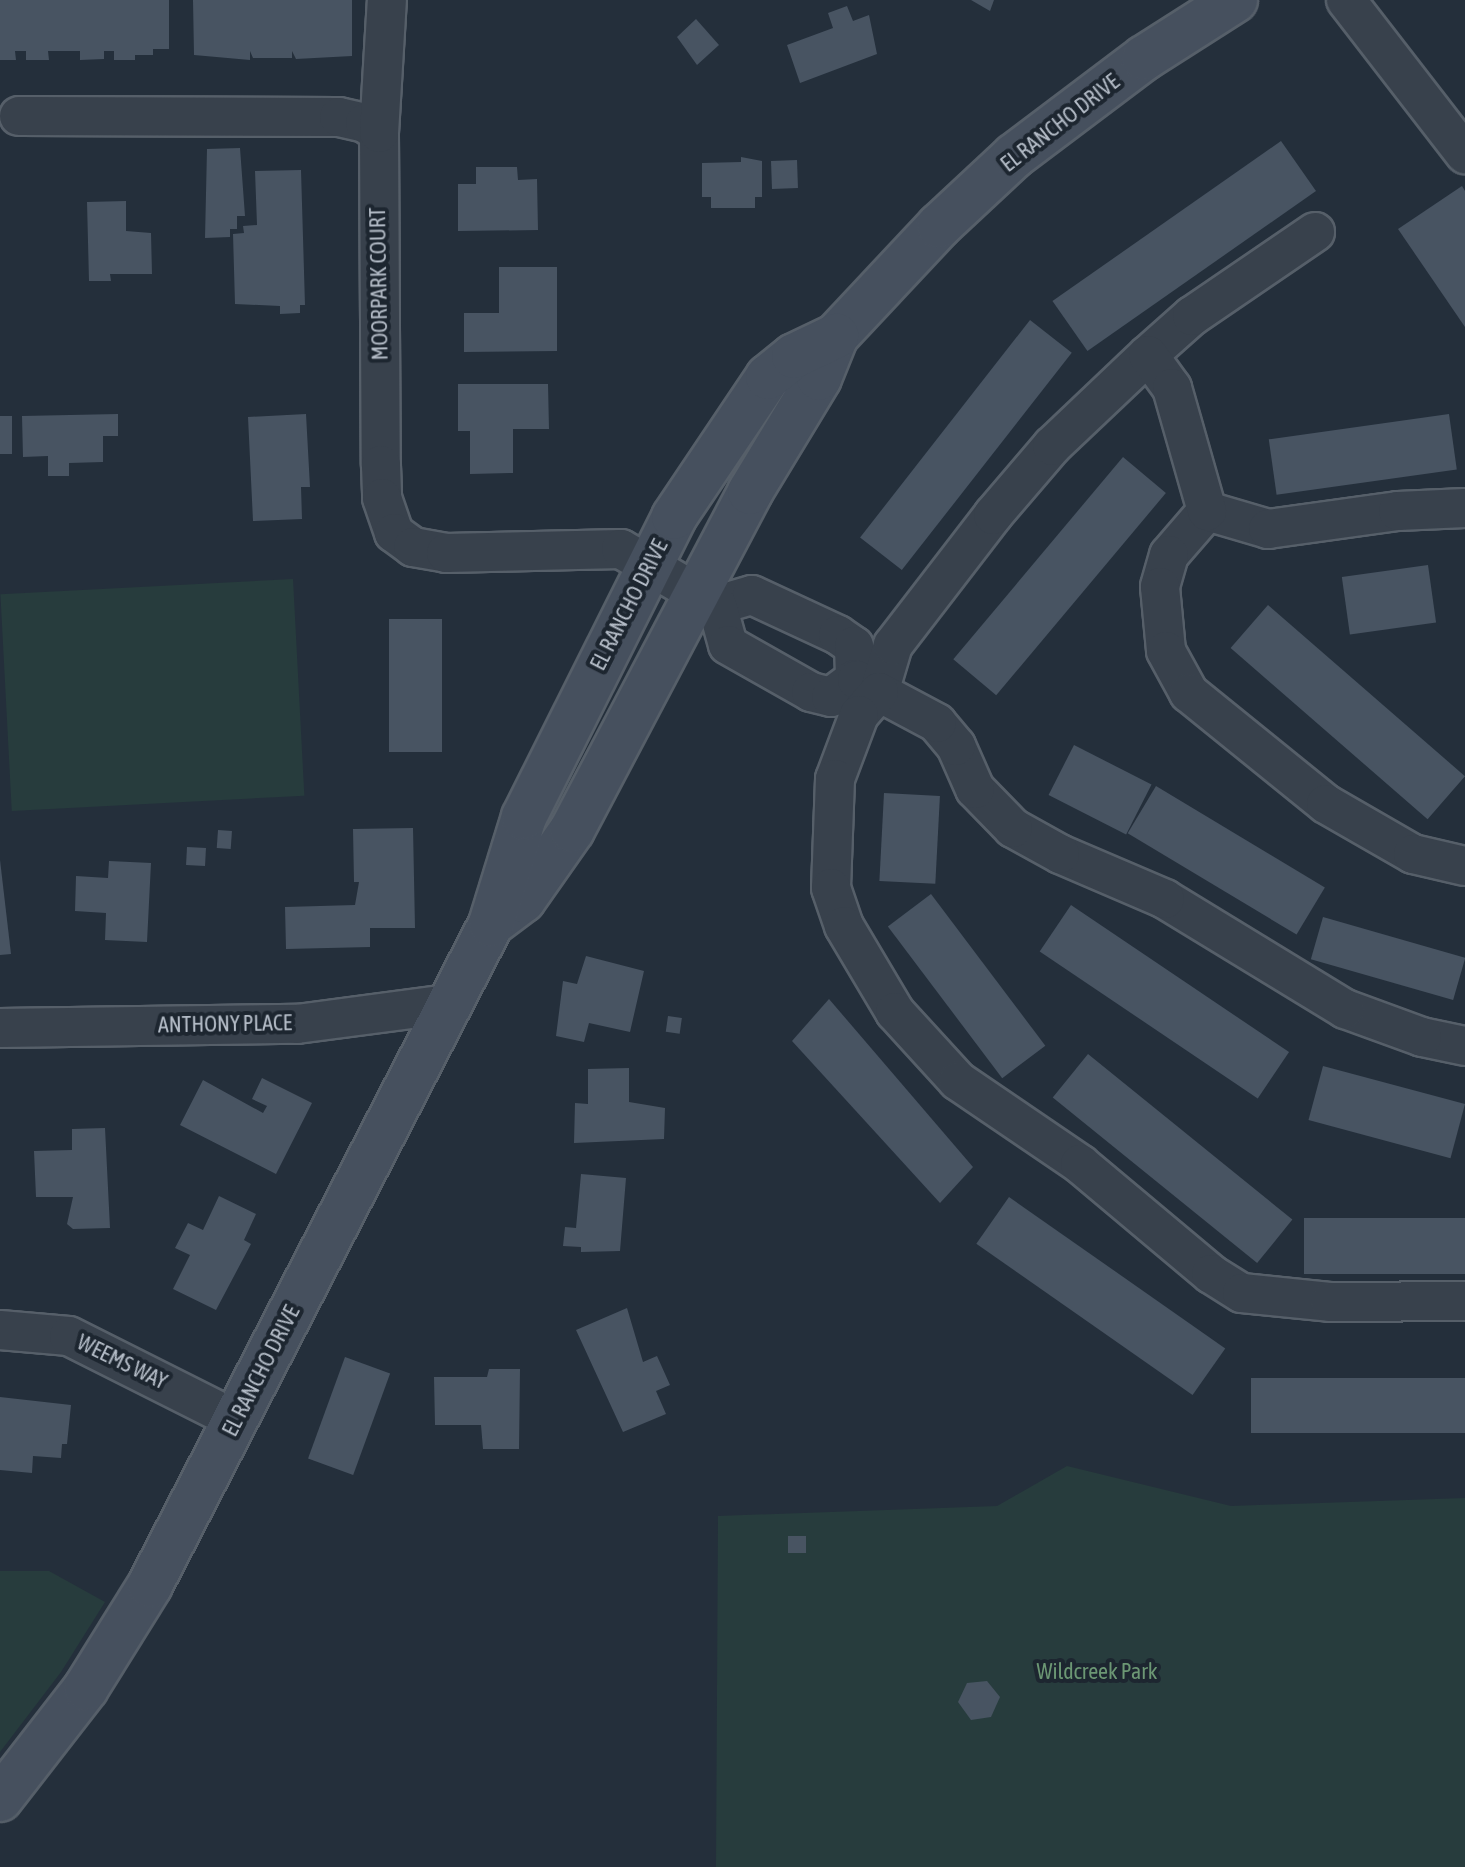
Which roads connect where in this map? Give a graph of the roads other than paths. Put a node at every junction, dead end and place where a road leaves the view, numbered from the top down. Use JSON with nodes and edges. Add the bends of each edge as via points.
{"nodes":[{"id":1,"x":387,"y":0,"type":"edge"},
{"id":2,"x":1346,"y":0,"type":"edge"},
{"id":3,"x":1218,"y":4,"type":"edge"},
{"id":4,"x":19,"y":116,"type":"dead end"},
{"id":5,"x":379,"y":133,"type":"junction"},
{"id":6,"x":1465,"y":154,"type":"edge"},
{"id":7,"x":1315,"y":232,"type":"dead end"},
{"id":8,"x":836,"y":336,"type":"junction"},
{"id":9,"x":1148,"y":355,"type":"junction"},
{"id":10,"x":1465,"y":508,"type":"edge"},
{"id":11,"x":1207,"y":511,"type":"junction"},
{"id":12,"x":649,"y":564,"type":"junction"},
{"id":13,"x":707,"y":599,"type":"junction"},
{"id":14,"x":801,"y":618,"type":"junction"},
{"id":15,"x":778,"y":671,"type":"junction"},
{"id":16,"x":867,"y":686,"type":"junction"},
{"id":17,"x":1465,"y":866,"type":"edge"},
{"id":18,"x":491,"y":924,"type":"junction"},
{"id":19,"x":448,"y":1004,"type":"junction"},
{"id":20,"x":0,"y":1028,"type":"edge"},
{"id":21,"x":1465,"y":1046,"type":"edge"},
{"id":22,"x":1465,"y":1301,"type":"edge"},
{"id":23,"x":0,"y":1330,"type":"edge"},
{"id":24,"x":236,"y":1420,"type":"junction"},
{"id":25,"x":0,"y":1799,"type":"edge"}],
"edges":[{"from":1,"to":5,"type":"street","name":"MOORPARK COURT"},
{"from":2,"to":6,"type":"street"},
{"from":3,"to":8,"type":"main road","name":"EL RANCHO DRIVE","via":[[1066,114],[976,188]]},
{"from":4,"to":5,"type":"street","via":[[339,117]]},
{"from":5,"to":12,"type":"street","name":"MOORPARK COURT","via":[[381,476],[394,533],[413,547],[446,553],[621,549]]},
{"from":7,"to":9,"type":"street","via":[[1192,316]]},
{"from":8,"to":12,"type":"main road","name":"EL RANCHO DRIVE","via":[[794,356],[768,377],[697,478]]},
{"from":8,"to":13,"type":"main road","name":"EL RANCHO DRIVE","via":[[819,378],[750,492]]},
{"from":9,"to":11,"type":"street","via":[[1172,388]]},
{"from":9,"to":16,"type":"street","via":[[1072,425],[993,515]]},
{"from":10,"to":11,"type":"street","via":[[1398,511],[1268,529]]},
{"from":11,"to":17,"type":"street","via":[[1169,555],[1160,587],[1166,651],[1189,693],[1326,804],[1413,854]]},
{"from":12,"to":13,"type":"street","name":"MOORPARK COURT"},
{"from":12,"to":18,"type":"main road","name":"EL RANCHO DRIVE","via":[[524,817]]},
{"from":13,"to":14,"type":"street","via":[[752,595]]},
{"from":13,"to":15,"type":"street","via":[[728,645]]},
{"from":13,"to":18,"type":"main road","name":"EL RANCHO DRIVE","via":[[572,830],[523,900]]},
{"from":14,"to":15,"type":"street"},
{"from":14,"to":16,"type":"street","via":[[854,646]]},
{"from":15,"to":16,"type":"street","via":[[831,697]]},
{"from":16,"to":21,"type":"street","via":[[937,723],[956,746],[975,789],[1013,828],[1165,899],[1345,1009],[1422,1037]]},
{"from":16,"to":22,"type":"street","via":[[835,779],[831,888],[844,926],[895,1012],[958,1081],[1080,1164],[1211,1274],[1242,1293],[1330,1302]]},
{"from":18,"to":19,"type":"main road","name":"EL RANCHO DRIVE"},
{"from":19,"to":20,"type":"street","name":"ANTHONY PLACE","via":[[297,1024]]},
{"from":19,"to":24,"type":"main road","name":"EL RANCHO DRIVE"},
{"from":23,"to":24,"type":"street","name":"WEEMS WAY","via":[[69,1336]]},
{"from":24,"to":25,"type":"main road","name":"EL RANCHO DRIVE","via":[[118,1640],[52,1737]]}]}
